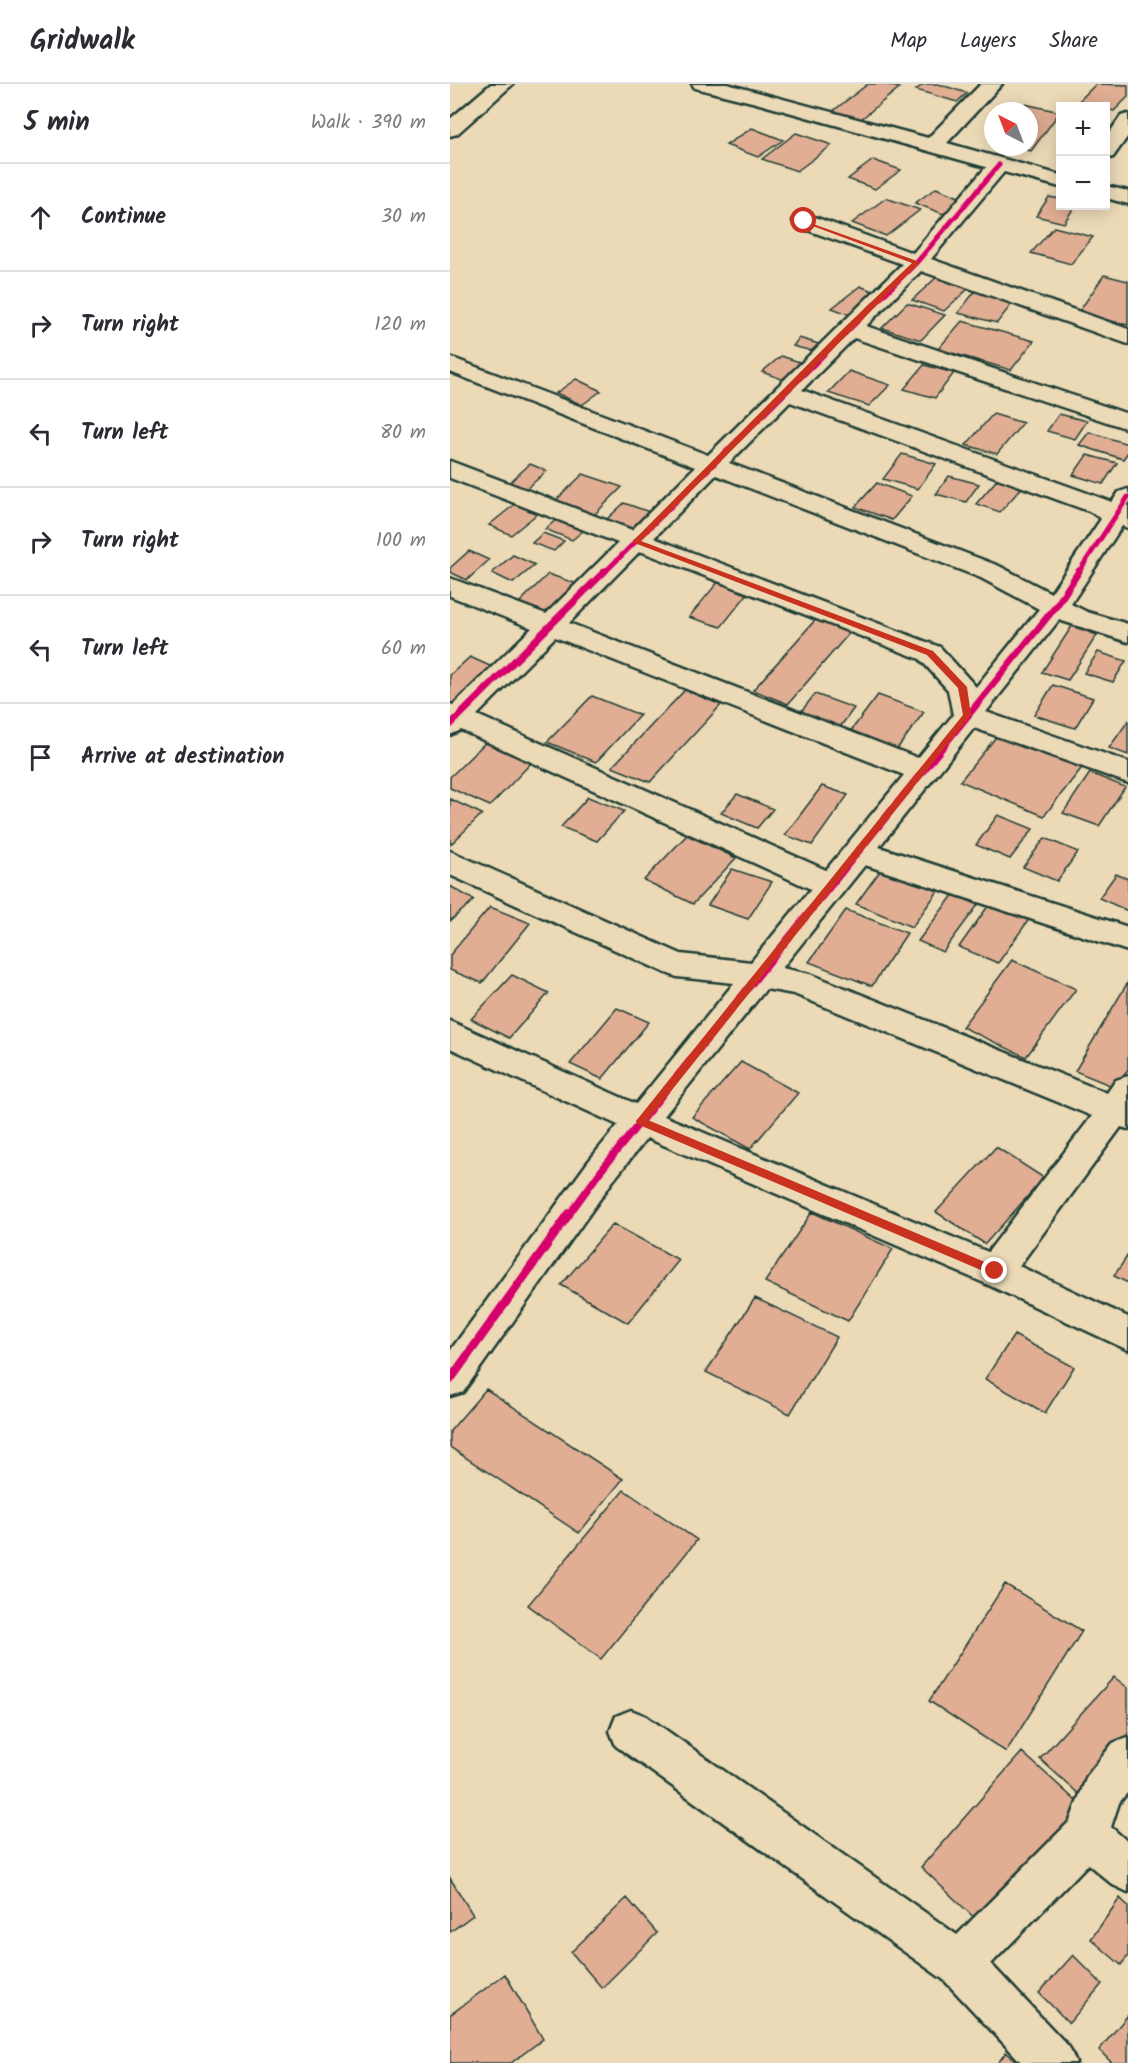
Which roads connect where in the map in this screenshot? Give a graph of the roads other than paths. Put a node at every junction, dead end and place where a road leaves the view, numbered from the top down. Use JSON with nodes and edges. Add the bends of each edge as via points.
{"nodes":[{"id":1,"x":503,"y":84,"type":"edge"},
{"id":2,"x":702,"y":84,"type":"edge"},
{"id":3,"x":786,"y":84,"type":"edge"},
{"id":4,"x":992,"y":84,"type":"edge"},
{"id":5,"x":761,"y":98,"type":"junction"},
{"id":6,"x":1128,"y":120,"type":"edge"},
{"id":7,"x":450,"y":130,"type":"edge"},
{"id":8,"x":932,"y":146,"type":"junction"},
{"id":9,"x":1110,"y":147,"type":"edge"},
{"id":10,"x":999,"y":165,"type":"junction"},
{"id":11,"x":1056,"y":180,"type":"edge"},
{"id":12,"x":1110,"y":193,"type":"edge"},
{"id":13,"x":1128,"y":198,"type":"edge"},
{"id":14,"x":804,"y":221,"type":"dead end"},
{"id":15,"x":917,"y":262,"type":"junction"},
{"id":16,"x":848,"y":328,"type":"junction"},
{"id":17,"x":1128,"y":337,"type":"edge"},
{"id":18,"x":450,"y":364,"type":"edge"},
{"id":19,"x":786,"y":392,"type":"junction"},
{"id":20,"x":1128,"y":422,"type":"edge"},
{"id":21,"x":713,"y":465,"type":"junction"},
{"id":22,"x":450,"y":469,"type":"edge"},
{"id":23,"x":1124,"y":511,"type":"edge"},
{"id":24,"x":636,"y":542,"type":"junction"},
{"id":25,"x":450,"y":586,"type":"edge"},
{"id":26,"x":1057,"y":605,"type":"junction"},
{"id":27,"x":549,"y":626,"type":"junction"},
{"id":28,"x":1128,"y":633,"type":"edge"},
{"id":29,"x":967,"y":715,"type":"junction"},
{"id":30,"x":452,"y":719,"type":"edge"},
{"id":31,"x":922,"y":771,"type":"junction"},
{"id":32,"x":1128,"y":773,"type":"edge"},
{"id":33,"x":857,"y":851,"type":"junction"},
{"id":34,"x":450,"y":862,"type":"edge"},
{"id":35,"x":830,"y":885,"type":"junction"},
{"id":36,"x":1128,"y":939,"type":"edge"},
{"id":37,"x":757,"y":976,"type":"junction"},
{"id":38,"x":450,"y":1034,"type":"edge"},
{"id":39,"x":1124,"y":1105,"type":"edge"},
{"id":40,"x":641,"y":1121,"type":"junction"},
{"id":41,"x":995,"y":1271,"type":"junction"},
{"id":42,"x":1128,"y":1334,"type":"edge"},
{"id":43,"x":450,"y":1380,"type":"edge"},
{"id":44,"x":631,"y":1731,"type":"dead end"},
{"id":45,"x":1128,"y":1758,"type":"edge"},
{"id":46,"x":1087,"y":1835,"type":"junction"},
{"id":47,"x":1128,"y":1869,"type":"edge"},
{"id":48,"x":960,"y":1964,"type":"junction"},
{"id":49,"x":1053,"y":2063,"type":"edge"}],
"edges":[{"from":1,"to":7,"type":"street"},
{"from":2,"to":5,"type":"street"},
{"from":3,"to":5,"type":"street"},
{"from":4,"to":8,"type":"street"},
{"from":5,"to":8,"type":"street"},
{"from":6,"to":9,"type":"street"},
{"from":8,"to":10,"type":"street"},
{"from":10,"to":11,"type":"street"},
{"from":10,"to":15,"type":"street"},
{"from":12,"to":13,"type":"street"},
{"from":14,"to":15,"type":"street"},
{"from":15,"to":16,"type":"street"},
{"from":15,"to":17,"type":"street"},
{"from":16,"to":19,"type":"street"},
{"from":16,"to":20,"type":"street"},
{"from":18,"to":21,"type":"street"},
{"from":19,"to":21,"type":"street"},
{"from":19,"to":23,"type":"street","via":[[1100,506]]},
{"from":21,"to":24,"type":"street"},
{"from":21,"to":26,"type":"street","via":[[990,572]]},
{"from":22,"to":24,"type":"street"},
{"from":23,"to":26,"type":"street"},
{"from":24,"to":27,"type":"street"},
{"from":24,"to":29,"type":"street","via":[[930,653],[962,687]]},
{"from":25,"to":27,"type":"street"},
{"from":26,"to":28,"type":"street","via":[[1077,618]]},
{"from":26,"to":29,"type":"street"},
{"from":27,"to":30,"type":"street"},
{"from":27,"to":31,"type":"street"},
{"from":29,"to":31,"type":"street"},
{"from":29,"to":32,"type":"street"},
{"from":30,"to":35,"type":"street"},
{"from":31,"to":33,"type":"street"},
{"from":33,"to":35,"type":"street"},
{"from":33,"to":36,"type":"street"},
{"from":34,"to":37,"type":"street","via":[[677,965]]},
{"from":35,"to":37,"type":"street"},
{"from":37,"to":39,"type":"street","via":[[799,983]]},
{"from":37,"to":40,"type":"street"},
{"from":38,"to":40,"type":"street"},
{"from":39,"to":41,"type":"street"},
{"from":40,"to":41,"type":"street"},
{"from":40,"to":43,"type":"street"},
{"from":41,"to":42,"type":"street"},
{"from":44,"to":48,"type":"street"},
{"from":45,"to":46,"type":"street","via":[[1102,1791]]},
{"from":46,"to":47,"type":"street"},
{"from":46,"to":48,"type":"street"},
{"from":48,"to":49,"type":"street"}]}
